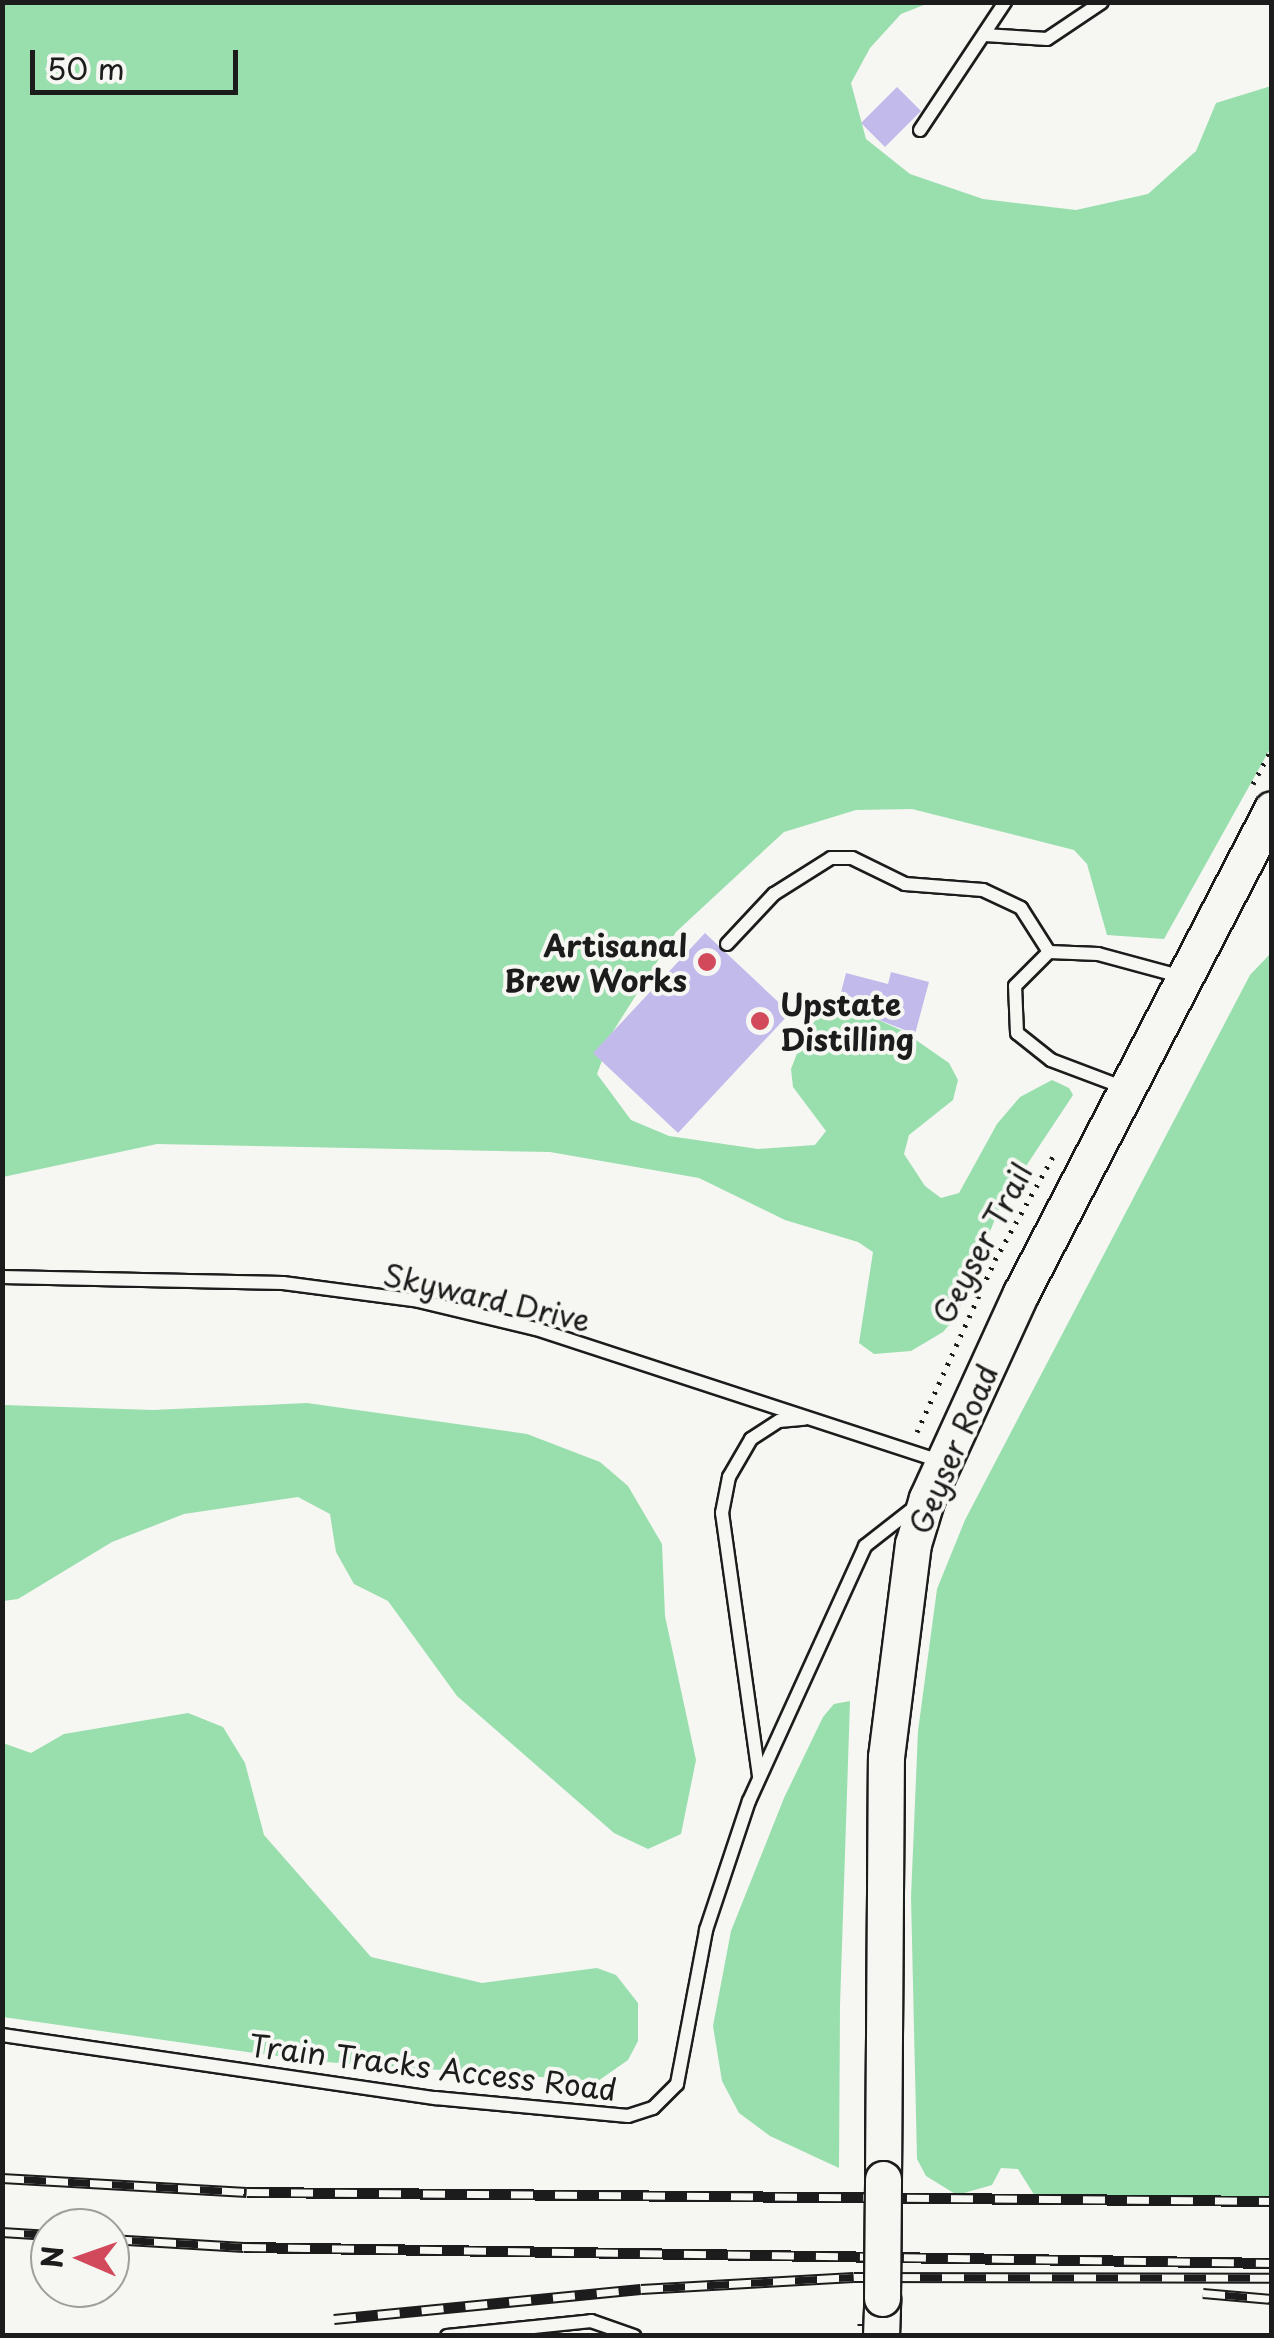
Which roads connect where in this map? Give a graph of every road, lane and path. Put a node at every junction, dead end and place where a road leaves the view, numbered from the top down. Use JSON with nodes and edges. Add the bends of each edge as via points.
{"nodes":[{"id":1,"x":1005,"y":2,"type":"edge"},
{"id":2,"x":1102,"y":2,"type":"edge"},
{"id":3,"x":985,"y":36,"type":"junction"},
{"id":4,"x":920,"y":130,"type":"dead end"},
{"id":5,"x":1272,"y":808,"type":"edge"},
{"id":6,"x":726,"y":944,"type":"dead end"},
{"id":7,"x":1049,"y":952,"type":"junction"},
{"id":8,"x":1186,"y":978,"type":"junction"},
{"id":9,"x":1127,"y":1089,"type":"junction"},
{"id":10,"x":1062,"y":1141,"type":"dead end"},
{"id":11,"x":2,"y":1277,"type":"edge"},
{"id":12,"x":811,"y":1418,"type":"junction"},
{"id":13,"x":922,"y":1422,"type":"dead end"},
{"id":14,"x":944,"y":1462,"type":"junction"},
{"id":15,"x":927,"y":1498,"type":"junction"},
{"id":16,"x":760,"y":1778,"type":"junction"},
{"id":17,"x":2,"y":2035,"type":"edge"},
{"id":18,"x":447,"y":2336,"type":"edge"},
{"id":19,"x":634,"y":2336,"type":"edge"},
{"id":20,"x":882,"y":2336,"type":"edge"}],
"edges":[{"from":1,"to":3,"type":"lane"},
{"from":2,"to":3,"type":"lane","via":[[1048,39]]},
{"from":3,"to":4,"type":"lane"},
{"from":5,"to":8,"type":"street","name":"Geyser Road"},
{"from":6,"to":7,"type":"lane","via":[[774,894],[831,858],[852,858],[905,884],[983,890],[1021,908]]},
{"from":7,"to":8,"type":"lane","via":[[1098,954]]},
{"from":7,"to":9,"type":"lane","via":[[1015,986],[1017,1033],[1051,1060]]},
{"from":8,"to":9,"type":"street","name":"Geyser Road"},
{"from":9,"to":14,"type":"street","name":"Geyser Road","via":[[1021,1292]]},
{"from":10,"to":13,"type":"path","name":"Geyser Trail","via":[[995,1260]]},
{"from":11,"to":12,"type":"lane","name":"Skyward Drive","via":[[283,1283],[419,1301],[536,1329]]},
{"from":12,"to":14,"type":"lane","name":"Skyward Drive"},
{"from":12,"to":16,"type":"lane","via":[[779,1421],[751,1439],[728,1477],[722,1514]]},
{"from":14,"to":15,"type":"street","name":"Geyser Road"},
{"from":15,"to":16,"type":"lane","name":"Train Tracks Access Road","via":[[865,1546]]},
{"from":15,"to":20,"type":"street","name":"Geyser Road","bridge":true,"via":[[904,1586],[886,1757]]},
{"from":16,"to":17,"type":"lane","name":"Train Tracks Access Road","via":[[706,1930],[676,2084],[653,2108],[628,2116],[435,2098]]},
{"from":18,"to":19,"type":"lane","via":[[590,2321]]}]}
